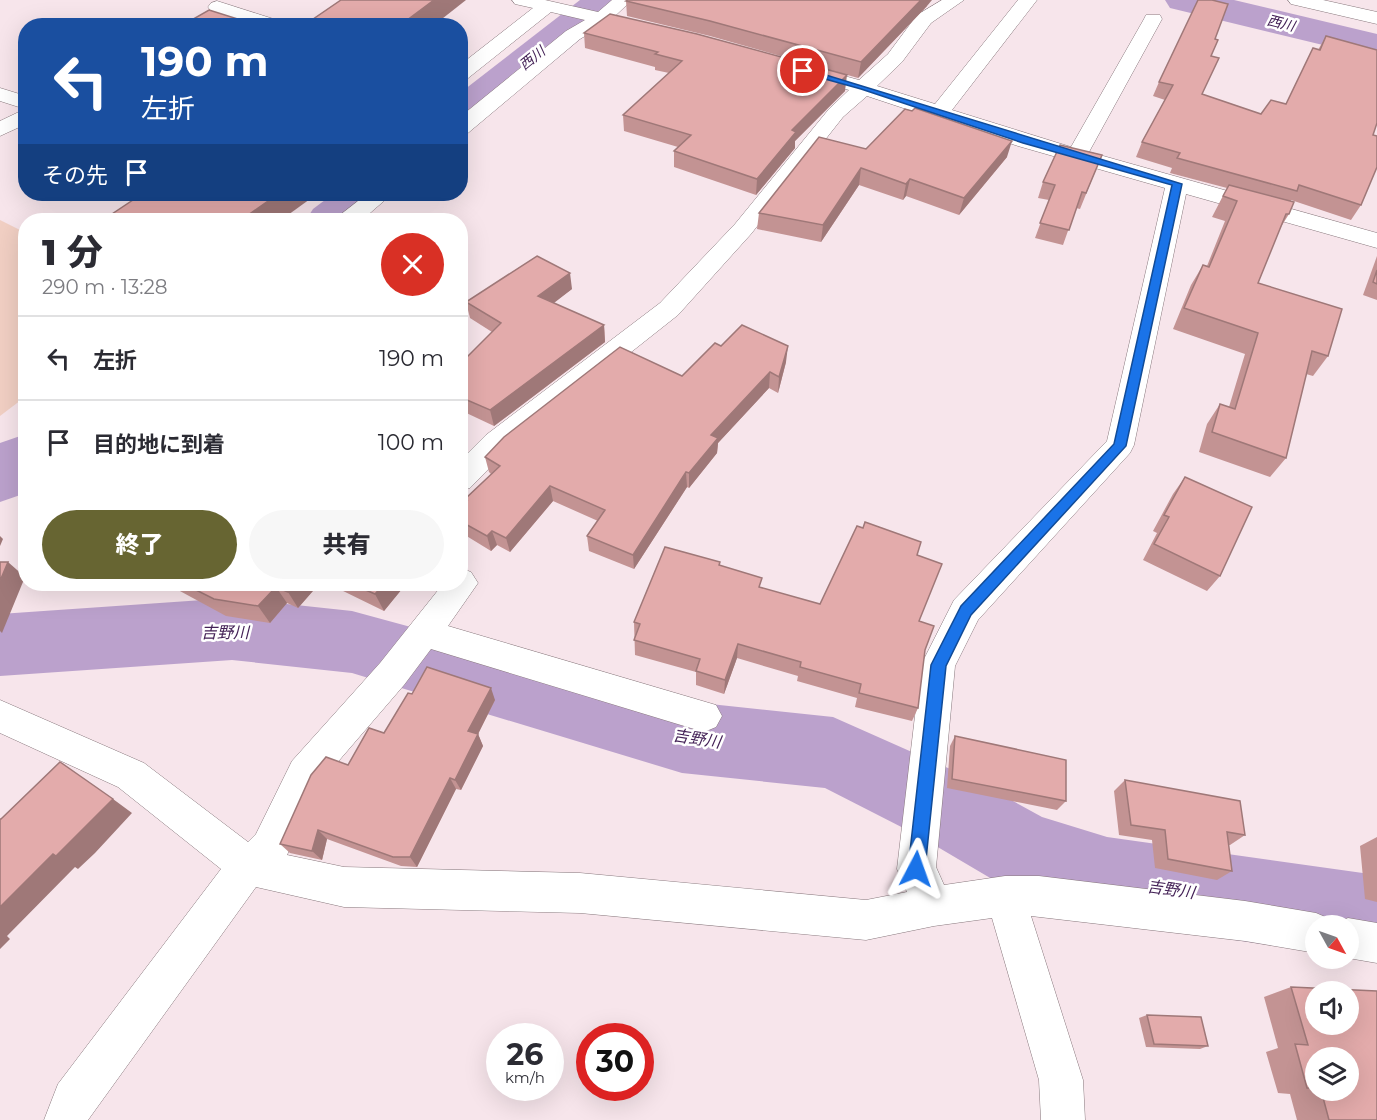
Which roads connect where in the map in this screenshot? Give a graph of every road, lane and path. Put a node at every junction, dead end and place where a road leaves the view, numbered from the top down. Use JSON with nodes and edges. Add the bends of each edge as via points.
{"nodes":[{"id":1,"x":521,"y":0,"type":"edge"},
{"id":2,"x":623,"y":0,"type":"edge"},
{"id":3,"x":955,"y":0,"type":"edge"},
{"id":4,"x":1028,"y":0,"type":"edge"},
{"id":5,"x":1298,"y":0,"type":"edge"},
{"id":6,"x":546,"y":6,"type":"junction"},
{"id":7,"x":216,"y":8,"type":"edge"},
{"id":8,"x":249,"y":18,"type":"edge"},
{"id":9,"x":601,"y":18,"type":"junction"},
{"id":10,"x":1377,"y":18,"type":"edge"},
{"id":11,"x":1153,"y":19,"type":"dead end"},
{"id":12,"x":657,"y":32,"type":"edge"},
{"id":13,"x":788,"y":66,"type":"edge"},
{"id":14,"x":468,"y":76,"type":"edge"},
{"id":15,"x":468,"y":83,"type":"edge"},
{"id":16,"x":864,"y":88,"type":"junction"},
{"id":17,"x":0,"y":94,"type":"edge"},
{"id":18,"x":499,"y":96,"type":"junction"},
{"id":19,"x":18,"y":100,"type":"edge"},
{"id":20,"x":940,"y":112,"type":"junction"},
{"id":21,"x":18,"y":119,"type":"edge"},
{"id":22,"x":468,"y":121,"type":"edge"},
{"id":23,"x":0,"y":129,"type":"edge"},
{"id":24,"x":1077,"y":155,"type":"junction"},
{"id":25,"x":1177,"y":184,"type":"junction"},
{"id":26,"x":372,"y":201,"type":"edge"},
{"id":27,"x":357,"y":213,"type":"edge"},
{"id":28,"x":1374,"y":234,"type":"edge"},
{"id":29,"x":468,"y":472,"type":"edge"},
{"id":30,"x":456,"y":591,"type":"edge"},
{"id":31,"x":424,"y":633,"type":"junction"},
{"id":32,"x":0,"y":716,"type":"edge"},
{"id":33,"x":704,"y":716,"type":"dead end"},
{"id":34,"x":248,"y":866,"type":"junction"},
{"id":35,"x":1005,"y":896,"type":"junction"},
{"id":36,"x":934,"y":906,"type":"junction"},
{"id":37,"x":1305,"y":931,"type":"edge"},
{"id":38,"x":1359,"y":940,"type":"edge"},
{"id":39,"x":1377,"y":943,"type":"edge"},
{"id":40,"x":66,"y":1120,"type":"edge"},
{"id":41,"x":1063,"y":1120,"type":"edge"}],
"edges":[{"from":1,"to":6,"type":"street"},
{"from":2,"to":9,"type":"street"},
{"from":3,"to":16,"type":"street","via":[[924,19],[895,58]]},
{"from":4,"to":20,"type":"street"},
{"from":5,"to":10,"type":"street"},
{"from":6,"to":9,"type":"street"},
{"from":6,"to":14,"type":"street"},
{"from":7,"to":8,"type":"street"},
{"from":9,"to":12,"type":"street"},
{"from":9,"to":18,"type":"street","via":[[573,35]]},
{"from":11,"to":24,"type":"street"},
{"from":13,"to":16,"type":"street"},
{"from":15,"to":18,"type":"street"},
{"from":16,"to":20,"type":"street"},
{"from":16,"to":29,"type":"street","via":[[836,113],[743,229],[669,309],[496,443]]},
{"from":17,"to":19,"type":"street"},
{"from":18,"to":22,"type":"street"},
{"from":20,"to":24,"type":"street"},
{"from":21,"to":23,"type":"street"},
{"from":24,"to":25,"type":"street"},
{"from":25,"to":28,"type":"street"},
{"from":25,"to":36,"type":"street","via":[[1119,446],[966,610],[938,665],[916,869]]},
{"from":26,"to":27,"type":"street"},
{"from":30,"to":31,"type":"street"},
{"from":31,"to":33,"type":"street"},
{"from":31,"to":34,"type":"street","via":[[305,773],[270,848]]},
{"from":32,"to":34,"type":"street","via":[[131,775]]},
{"from":34,"to":36,"type":"street","via":[[344,887],[580,893],[866,920]]},
{"from":34,"to":40,"type":"street","via":[[74,1100]]},
{"from":35,"to":36,"type":"street"},
{"from":35,"to":37,"type":"street","via":[[1039,896]]},
{"from":35,"to":41,"type":"street","via":[[1061,1080]]},
{"from":38,"to":39,"type":"street"}]}
